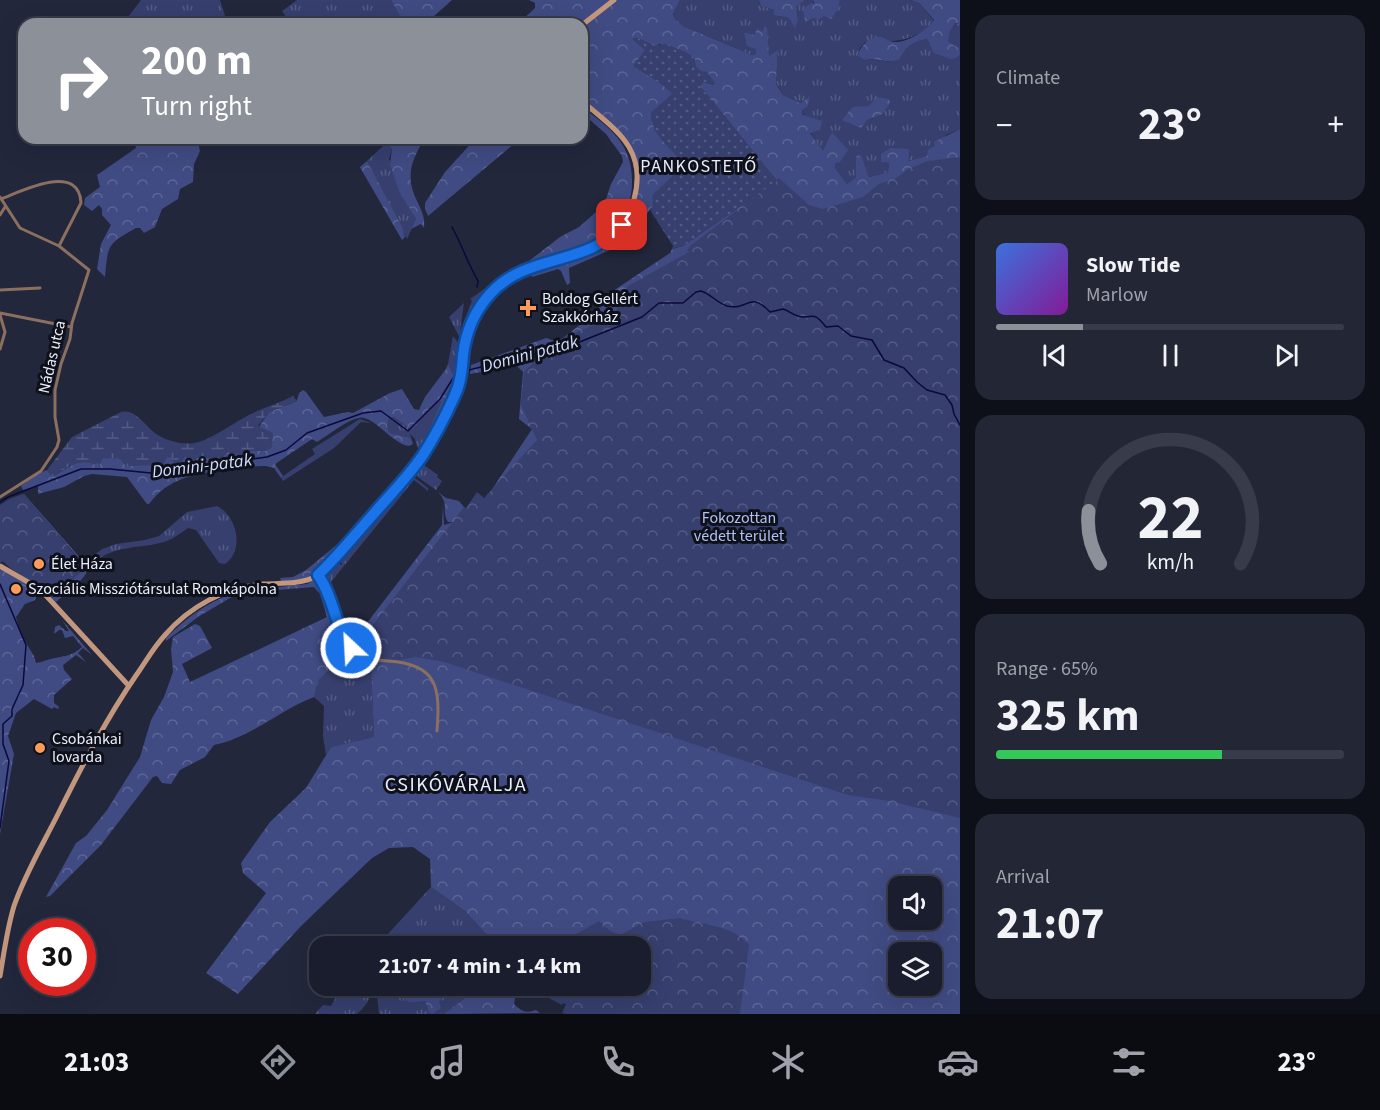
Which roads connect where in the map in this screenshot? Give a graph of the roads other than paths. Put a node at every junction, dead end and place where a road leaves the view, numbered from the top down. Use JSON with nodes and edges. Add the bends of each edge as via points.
{"nodes":[{"id":1,"x":614,"y":0,"type":"edge"},
{"id":2,"x":588,"y":20,"type":"edge"},
{"id":3,"x":588,"y":106,"type":"edge"},
{"id":4,"x":1,"y":198,"type":"edge"},
{"id":5,"x":5,"y":207,"type":"junction"},
{"id":6,"x":0,"y":215,"type":"edge"},
{"id":7,"x":59,"y":246,"type":"junction"},
{"id":8,"x":40,"y":288,"type":"dead end"},
{"id":9,"x":0,"y":290,"type":"edge"},
{"id":10,"x":0,"y":314,"type":"edge"},
{"id":11,"x":71,"y":327,"type":"junction"},
{"id":12,"x":0,"y":349,"type":"edge"},
{"id":13,"x":0,"y":497,"type":"edge"},
{"id":14,"x":0,"y":566,"type":"edge"},
{"id":15,"x":318,"y":575,"type":"junction"},
{"id":16,"x":129,"y":686,"type":"junction"},
{"id":17,"x":437,"y":731,"type":"dead end"},
{"id":18,"x":0,"y":976,"type":"edge"}],
"edges":[{"from":1,"to":2,"type":"main road"},
{"from":3,"to":15,"type":"main road","via":[[621,135],[633,158],[636,190],[625,221],[596,246],[525,269],[493,291],[470,327],[456,393],[425,453]]},
{"from":4,"to":5,"type":"street"},
{"from":4,"to":7,"type":"street","via":[[37,185],[65,182],[75,186],[81,203]]},
{"from":5,"to":6,"type":"street"},
{"from":5,"to":7,"type":"street","via":[[20,228]]},
{"from":7,"to":11,"type":"street","name":"Nádas utca","via":[[89,269]]},
{"from":8,"to":9,"type":"street"},
{"from":10,"to":11,"type":"street"},
{"from":10,"to":12,"type":"street","via":[[5,332]]},
{"from":11,"to":13,"type":"street","name":"Nádas utca","via":[[55,390],[57,447],[41,471]]},
{"from":14,"to":16,"type":"main road","via":[[40,589]]},
{"from":15,"to":16,"type":"main road","via":[[303,581],[239,588],[204,603],[163,637]]},
{"from":15,"to":17,"type":"street","via":[[351,648],[370,659],[412,665],[434,682],[438,695]]},
{"from":16,"to":18,"type":"main road","via":[[96,738],[26,877],[11,918]]}]}
